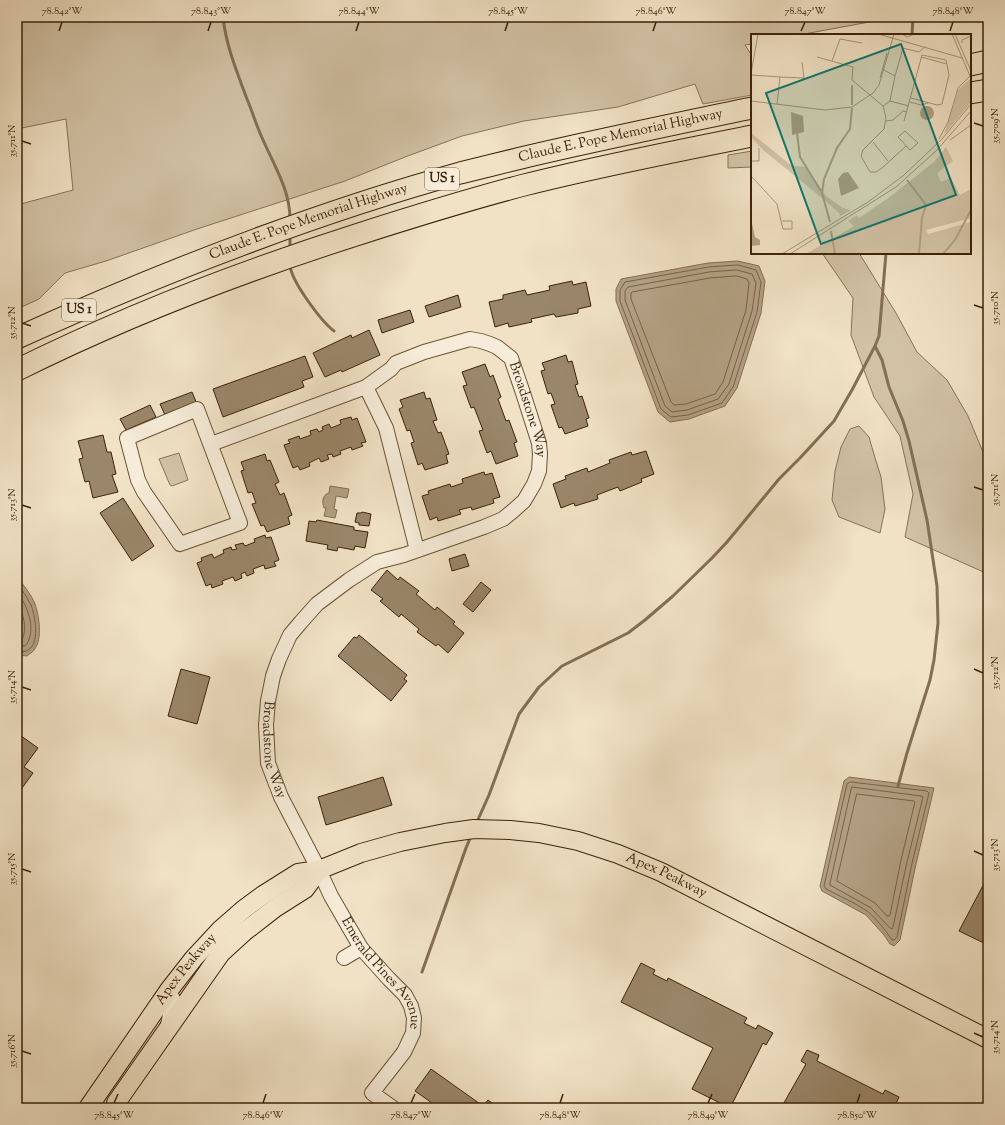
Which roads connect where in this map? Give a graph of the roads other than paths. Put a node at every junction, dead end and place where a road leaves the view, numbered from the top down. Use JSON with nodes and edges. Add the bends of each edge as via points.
{"nodes":[{"id":1,"x":988,"y":61,"type":"edge"},
{"id":2,"x":971,"y":65,"type":"edge"},
{"id":3,"x":988,"y":90,"type":"edge"},
{"id":4,"x":971,"y":93,"type":"edge"},
{"id":5,"x":751,"y":108,"type":"edge"},
{"id":6,"x":751,"y":136,"type":"edge"},
{"id":7,"x":17,"y":338,"type":"edge"},
{"id":8,"x":19,"y":370,"type":"edge"},
{"id":9,"x":366,"y":387,"type":"junction"},
{"id":10,"x":211,"y":444,"type":"junction"},
{"id":11,"x":417,"y":550,"type":"junction"},
{"id":12,"x":319,"y":870,"type":"junction"},
{"id":13,"x":362,"y":948,"type":"junction"},
{"id":14,"x":344,"y":958,"type":"dead end"},
{"id":15,"x":169,"y":990,"type":"junction"},
{"id":16,"x":167,"y":1029,"type":"junction"},
{"id":17,"x":988,"y":1039,"type":"edge"},
{"id":18,"x":114,"y":1105,"type":"edge"},
{"id":19,"x":88,"y":1108,"type":"edge"},
{"id":20,"x":393,"y":1108,"type":"edge"}],
"edges":[{"from":1,"to":2,"type":"highway"},
{"from":3,"to":4,"type":"highway"},
{"from":5,"to":7,"type":"highway","name":"Claude E. Pope Memorial Highway","number":"US 1","via":[[573,146],[374,198],[252,240]]},
{"from":6,"to":8,"type":"highway","name":"Claude E. Pope Memorial Highway","number":"US 1","via":[[524,185],[408,218],[215,284],[137,316]]},
{"from":9,"to":10,"type":"street","name":"Broadstone Way"},
{"from":9,"to":11,"type":"street","via":[[386,428]]},
{"from":9,"to":11,"type":"street","name":"Broadstone Way","via":[[396,363],[470,339],[481,341],[497,347],[511,358],[539,443],[539,471],[524,501],[503,519]]},
{"from":10,"to":10,"type":"street","via":[[240,523],[180,544],[144,492],[138,480],[127,438],[197,409]]},
{"from":11,"to":12,"type":"street","name":"Broadstone Way","via":[[377,562],[317,604],[290,635],[273,676],[266,725],[268,762],[281,797]]},
{"from":12,"to":13,"type":"street","name":"Emerald Pines Avenue"},
{"from":12,"to":15,"type":"main road","name":"Apex Peakway","via":[[298,873],[244,909],[194,958]]},
{"from":12,"to":16,"type":"main road","name":"Apex Peakway","via":[[305,889],[275,908],[221,953]]},
{"from":12,"to":17,"type":"main road","name":"Apex Peakway","via":[[361,853],[400,842],[474,829],[539,833],[578,841],[661,872]]},
{"from":13,"to":14,"type":"street"},
{"from":13,"to":20,"type":"street","name":"Emerald Pines Avenue","via":[[405,994],[414,1018],[413,1033],[404,1052],[372,1093]]},
{"from":15,"to":16,"type":"street","via":[[173,999]]},
{"from":15,"to":19,"type":"main road","name":"Apex Peakway"},
{"from":16,"to":18,"type":"main road","name":"Apex Peakway"}]}
